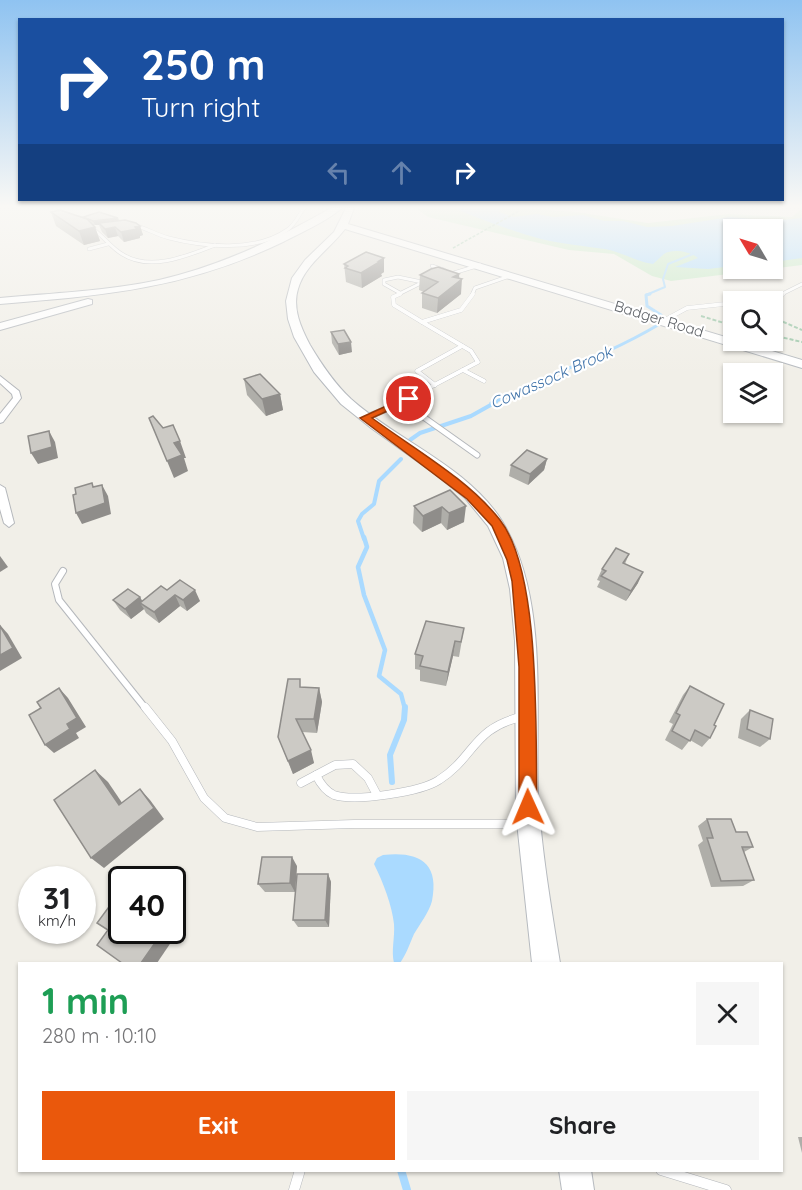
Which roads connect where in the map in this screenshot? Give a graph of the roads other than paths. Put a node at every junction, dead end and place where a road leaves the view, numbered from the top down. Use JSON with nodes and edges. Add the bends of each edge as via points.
{"nodes":[{"id":1,"x":219,"y":264,"type":"edge"},
{"id":2,"x":303,"y":264,"type":"edge"},
{"id":3,"x":475,"y":264,"type":"edge"},
{"id":4,"x":480,"y":265,"type":"junction"},
{"id":5,"x":432,"y":266,"type":"edge"},
{"id":6,"x":453,"y":273,"type":"junction"},
{"id":7,"x":514,"y":275,"type":"junction"},
{"id":8,"x":441,"y":276,"type":"edge"},
{"id":9,"x":432,"y":279,"type":"edge"},
{"id":10,"x":423,"y":282,"type":"junction"},
{"id":11,"x":802,"y":284,"type":"edge"},
{"id":12,"x":122,"y":290,"type":"junction"},
{"id":13,"x":400,"y":293,"type":"junction"},
{"id":14,"x":783,"y":294,"type":"edge"},
{"id":15,"x":0,"y":301,"type":"edge"},
{"id":16,"x":723,"y":305,"type":"edge"},
{"id":17,"x":663,"y":321,"type":"junction"},
{"id":18,"x":422,"y":322,"type":"junction"},
{"id":19,"x":0,"y":327,"type":"edge"},
{"id":20,"x":462,"y":346,"type":"junction"},
{"id":21,"x":802,"y":364,"type":"edge"},
{"id":22,"x":463,"y":370,"type":"junction"},
{"id":23,"x":0,"y":379,"type":"edge"},
{"id":24,"x":484,"y":381,"type":"dead end"},
{"id":25,"x":435,"y":385,"type":"junction"},
{"id":26,"x":409,"y":399,"type":"junction"},
{"id":27,"x":365,"y":418,"type":"junction"},
{"id":28,"x":0,"y":420,"type":"edge"},
{"id":29,"x":477,"y":454,"type":"dead end"},
{"id":30,"x":0,"y":489,"type":"edge"},
{"id":31,"x":9,"y":523,"type":"dead end"},
{"id":32,"x":63,"y":572,"type":"dead end"},
{"id":33,"x":528,"y":716,"type":"junction"},
{"id":34,"x":316,"y":776,"type":"junction"},
{"id":35,"x":301,"y":783,"type":"dead end"},
{"id":36,"x":376,"y":793,"type":"junction"},
{"id":37,"x":529,"y":824,"type":"junction"},
{"id":38,"x":546,"y":962,"type":"edge"},
{"id":39,"x":299,"y":1172,"type":"edge"},
{"id":40,"x":576,"y":1172,"type":"edge"},
{"id":41,"x":668,"y":1172,"type":"edge"},
{"id":42,"x":294,"y":1190,"type":"edge"},
{"id":43,"x":578,"y":1190,"type":"edge"},
{"id":44,"x":726,"y":1190,"type":"edge"}],
"edges":[{"from":1,"to":12,"type":"street"},
{"from":2,"to":27,"type":"street","via":[[292,296],[293,320],[324,380]]},
{"from":3,"to":4,"type":"street","name":"Badger Road"},
{"from":4,"to":6,"type":"lane"},
{"from":4,"to":7,"type":"street","name":"Badger Road"},
{"from":5,"to":6,"type":"lane"},
{"from":6,"to":8,"type":"lane"},
{"from":7,"to":17,"type":"street","name":"Badger Road"},
{"from":7,"to":18,"type":"lane","via":[[475,288],[462,311]]},
{"from":9,"to":10,"type":"lane"},
{"from":10,"to":13,"type":"lane"},
{"from":10,"to":13,"type":"lane","via":[[384,280],[390,289]]},
{"from":11,"to":14,"type":"lane"},
{"from":12,"to":15,"type":"street"},
{"from":12,"to":19,"type":"street"},
{"from":13,"to":18,"type":"lane","via":[[393,297],[394,305]]},
{"from":16,"to":17,"type":"lane","via":[[685,310]]},
{"from":17,"to":21,"type":"street","name":"Badger Road"},
{"from":18,"to":20,"type":"lane"},
{"from":20,"to":22,"type":"lane","via":[[478,362]]},
{"from":20,"to":25,"type":"lane","via":[[417,371]]},
{"from":22,"to":24,"type":"lane"},
{"from":22,"to":25,"type":"lane"},
{"from":23,"to":28,"type":"street","via":[[17,398]]},
{"from":25,"to":26,"type":"lane"},
{"from":26,"to":27,"type":"lane"},
{"from":26,"to":29,"type":"lane","via":[[415,411]]},
{"from":27,"to":33,"type":"street","via":[[457,483],[485,510],[506,540],[520,599]]},
{"from":30,"to":31,"type":"street"},
{"from":32,"to":37,"type":"lane","via":[[55,584],[59,600],[172,741],[213,810],[225,818],[257,827]]},
{"from":33,"to":36,"type":"lane","via":[[497,722],[438,782],[413,790]]},
{"from":33,"to":37,"type":"street"},
{"from":34,"to":35,"type":"lane"},
{"from":34,"to":36,"type":"lane","via":[[322,786],[338,796]]},
{"from":34,"to":36,"type":"lane","via":[[336,764],[355,764]]},
{"from":37,"to":38,"type":"street"},
{"from":39,"to":42,"type":"lane"},
{"from":40,"to":43,"type":"street"},
{"from":41,"to":44,"type":"lane"}]}
